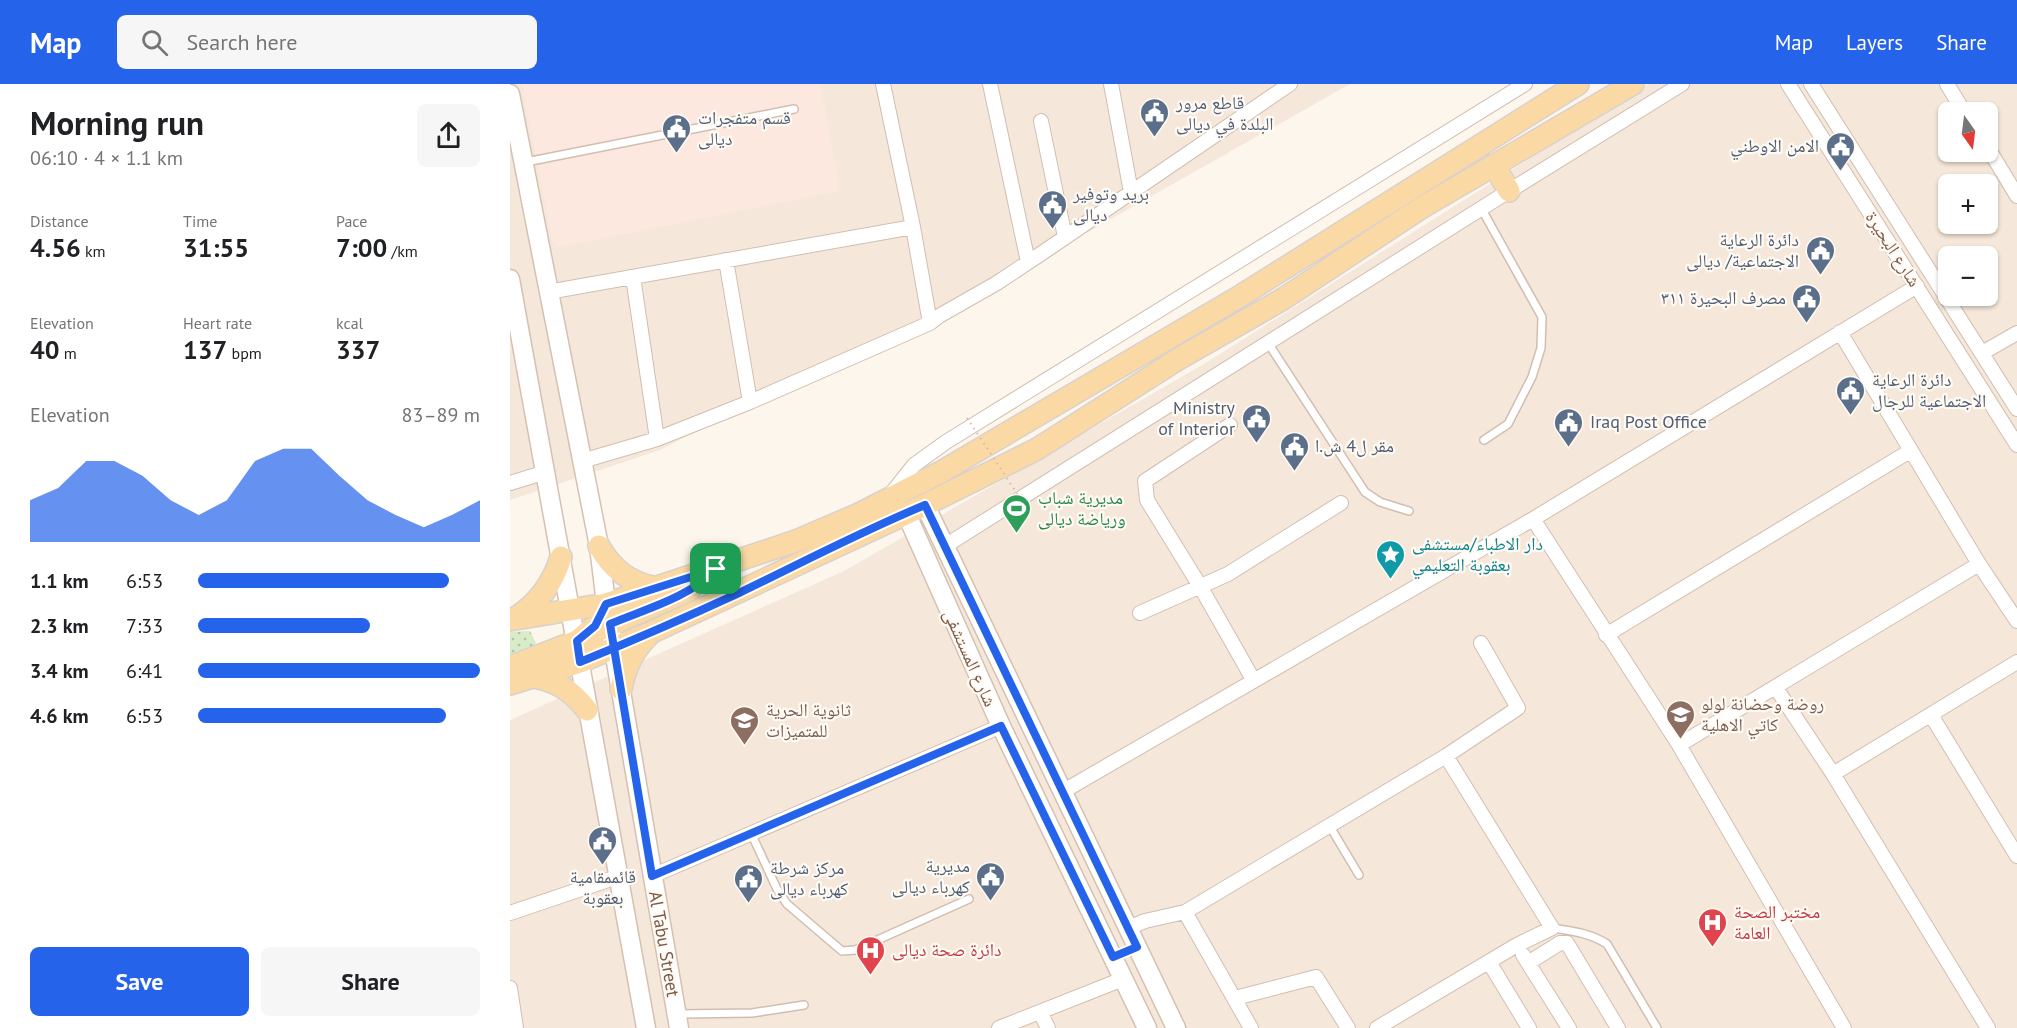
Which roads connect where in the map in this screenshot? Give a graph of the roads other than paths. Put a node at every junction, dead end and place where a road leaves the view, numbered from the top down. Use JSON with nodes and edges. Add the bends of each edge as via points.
{"nodes":[{"id":1,"x":883,"y":84,"type":"edge"},
{"id":2,"x":990,"y":84,"type":"edge"},
{"id":3,"x":1111,"y":84,"type":"edge"},
{"id":4,"x":1290,"y":84,"type":"edge"},
{"id":5,"x":1525,"y":84,"type":"edge"},
{"id":6,"x":1578,"y":84,"type":"edge"},
{"id":7,"x":1633,"y":84,"type":"edge"},
{"id":8,"x":1682,"y":84,"type":"edge"},
{"id":9,"x":1788,"y":84,"type":"edge"},
{"id":10,"x":1811,"y":84,"type":"edge"},
{"id":11,"x":1947,"y":84,"type":"edge"},
{"id":12,"x":510,"y":94,"type":"edge"},
{"id":13,"x":1958,"y":102,"type":"edge"},
{"id":14,"x":794,"y":109,"type":"dead end"},
{"id":15,"x":1041,"y":121,"type":"dead end"},
{"id":16,"x":1996,"y":162,"type":"edge"},
{"id":17,"x":523,"y":163,"type":"junction"},
{"id":18,"x":1494,"y":165,"type":"junction"},
{"id":19,"x":1509,"y":191,"type":"junction"},
{"id":20,"x":1131,"y":192,"type":"junction"},
{"id":21,"x":2017,"y":196,"type":"edge"},
{"id":22,"x":1481,"y":208,"type":"junction"},
{"id":23,"x":913,"y":227,"type":"junction"},
{"id":24,"x":1065,"y":237,"type":"junction"},
{"id":25,"x":726,"y":260,"type":"junction"},
{"id":26,"x":1028,"y":262,"type":"junction"},
{"id":27,"x":633,"y":278,"type":"junction"},
{"id":28,"x":510,"y":279,"type":"edge"},
{"id":29,"x":1917,"y":286,"type":"junction"},
{"id":30,"x":548,"y":292,"type":"junction"},
{"id":31,"x":930,"y":323,"type":"junction"},
{"id":32,"x":1840,"y":332,"type":"junction"},
{"id":33,"x":2017,"y":333,"type":"edge"},
{"id":34,"x":1268,"y":343,"type":"junction"},
{"id":35,"x":1982,"y":353,"type":"junction"},
{"id":36,"x":2008,"y":396,"type":"junction"},
{"id":37,"x":750,"y":402,"type":"junction"},
{"id":38,"x":1992,"y":405,"type":"junction"},
{"id":39,"x":2017,"y":409,"type":"edge"},
{"id":40,"x":1230,"y":425,"type":"dead end"},
{"id":41,"x":657,"y":439,"type":"junction"},
{"id":42,"x":1484,"y":440,"type":"dead end"},
{"id":43,"x":2017,"y":445,"type":"edge"},
{"id":44,"x":1910,"y":451,"type":"junction"},
{"id":45,"x":582,"y":461,"type":"junction"},
{"id":46,"x":546,"y":472,"type":"junction"},
{"id":47,"x":510,"y":483,"type":"edge"},
{"id":48,"x":886,"y":500,"type":"junction"},
{"id":49,"x":1341,"y":503,"type":"dead end"},
{"id":50,"x":916,"y":509,"type":"junction"},
{"id":51,"x":1409,"y":511,"type":"dead end"},
{"id":52,"x":1533,"y":519,"type":"junction"},
{"id":53,"x":599,"y":546,"type":"junction"},
{"id":54,"x":945,"y":546,"type":"junction"},
{"id":55,"x":561,"y":557,"type":"junction"},
{"id":56,"x":1979,"y":564,"type":"junction"},
{"id":57,"x":716,"y":569,"type":"junction"},
{"id":58,"x":1200,"y":586,"type":"junction"},
{"id":59,"x":657,"y":588,"type":"junction"},
{"id":60,"x":969,"y":598,"type":"junction"},
{"id":61,"x":2012,"y":603,"type":"edge"},
{"id":62,"x":948,"y":607,"type":"junction"},
{"id":63,"x":571,"y":612,"type":"junction"},
{"id":64,"x":1140,"y":613,"type":"dead end"},
{"id":65,"x":608,"y":614,"type":"junction"},
{"id":66,"x":511,"y":620,"type":"edge"},
{"id":67,"x":2017,"y":621,"type":"edge"},
{"id":68,"x":652,"y":632,"type":"junction"},
{"id":69,"x":1606,"y":635,"type":"junction"},
{"id":70,"x":1481,"y":643,"type":"dead end"},
{"id":71,"x":614,"y":648,"type":"junction"},
{"id":72,"x":578,"y":651,"type":"junction"},
{"id":73,"x":2017,"y":662,"type":"edge"},
{"id":74,"x":510,"y":668,"type":"edge"},
{"id":75,"x":533,"y":677,"type":"junction"},
{"id":76,"x":1254,"y":681,"type":"junction"},
{"id":77,"x":510,"y":684,"type":"edge"},
{"id":78,"x":1776,"y":688,"type":"junction"},
{"id":79,"x":621,"y":689,"type":"junction"},
{"id":80,"x":587,"y":710,"type":"junction"},
{"id":81,"x":1931,"y":715,"type":"junction"},
{"id":82,"x":1001,"y":726,"type":"junction"},
{"id":83,"x":1679,"y":745,"type":"junction"},
{"id":84,"x":1446,"y":756,"type":"junction"},
{"id":85,"x":1833,"y":774,"type":"junction"},
{"id":86,"x":1062,"y":792,"type":"junction"},
{"id":87,"x":1329,"y":825,"type":"junction"},
{"id":88,"x":751,"y":833,"type":"junction"},
{"id":89,"x":2017,"y":856,"type":"edge"},
{"id":90,"x":1359,"y":875,"type":"dead end"},
{"id":91,"x":620,"y":876,"type":"junction"},
{"id":92,"x":652,"y":876,"type":"junction"},
{"id":93,"x":969,"y":899,"type":"dead end"},
{"id":94,"x":1185,"y":912,"type":"junction"},
{"id":95,"x":510,"y":913,"type":"edge"},
{"id":96,"x":1128,"y":928,"type":"junction"},
{"id":97,"x":1552,"y":928,"type":"junction"},
{"id":98,"x":1517,"y":945,"type":"junction"},
{"id":99,"x":1137,"y":947,"type":"junction"},
{"id":100,"x":1113,"y":957,"type":"junction"},
{"id":101,"x":1489,"y":962,"type":"junction"},
{"id":102,"x":1528,"y":963,"type":"junction"},
{"id":103,"x":1123,"y":979,"type":"junction"},
{"id":104,"x":510,"y":988,"type":"edge"},
{"id":105,"x":1235,"y":998,"type":"junction"},
{"id":106,"x":804,"y":1005,"type":"dead end"},
{"id":107,"x":1040,"y":1012,"type":"junction"},
{"id":108,"x":678,"y":1021,"type":"edge"},
{"id":109,"x":1402,"y":1022,"type":"edge"},
{"id":110,"x":1842,"y":1027,"type":"edge"},
{"id":111,"x":516,"y":1028,"type":"edge"},
{"id":112,"x":646,"y":1028,"type":"edge"},
{"id":113,"x":999,"y":1028,"type":"edge"},
{"id":114,"x":1048,"y":1028,"type":"edge"},
{"id":115,"x":1147,"y":1028,"type":"edge"},
{"id":116,"x":1176,"y":1028,"type":"edge"},
{"id":117,"x":1251,"y":1028,"type":"edge"},
{"id":118,"x":1348,"y":1028,"type":"edge"},
{"id":119,"x":1377,"y":1028,"type":"edge"},
{"id":120,"x":1529,"y":1028,"type":"edge"},
{"id":121,"x":1569,"y":1028,"type":"edge"},
{"id":122,"x":1618,"y":1028,"type":"edge"},
{"id":123,"x":1657,"y":1028,"type":"edge"},
{"id":124,"x":1988,"y":1028,"type":"edge"}],
"edges":[{"from":1,"to":23,"type":"street"},
{"from":2,"to":26,"type":"street"},
{"from":3,"to":20,"type":"street"},
{"from":4,"to":20,"type":"street"},
{"from":5,"to":48,"type":"street","via":[[946,442],[914,465]]},
{"from":6,"to":48,"type":"main road","via":[[1242,295],[941,472]]},
{"from":7,"to":18,"type":"main road"},
{"from":8,"to":19,"type":"street"},
{"from":9,"to":29,"type":"street","name":"شارع البحيرة"},
{"from":10,"to":35,"type":"street","name":"شارع البحيرة"},
{"from":11,"to":13,"type":"street"},
{"from":12,"to":17,"type":"street","name":"Al Tabu Street"},
{"from":14,"to":17,"type":"lane"},
{"from":15,"to":24,"type":"street"},
{"from":16,"to":21,"type":"street"},
{"from":17,"to":30,"type":"street","name":"Al Tabu Street"},
{"from":18,"to":19,"type":"main road"},
{"from":18,"to":50,"type":"main road","via":[[1037,448]]},
{"from":19,"to":22,"type":"street"},
{"from":20,"to":24,"type":"street"},
{"from":22,"to":34,"type":"street"},
{"from":22,"to":42,"type":"lane","via":[[1542,317],[1541,348],[1532,377],[1509,424]]},
{"from":23,"to":25,"type":"street"},
{"from":23,"to":31,"type":"street"},
{"from":24,"to":26,"type":"street"},
{"from":25,"to":27,"type":"street"},
{"from":25,"to":37,"type":"street"},
{"from":26,"to":31,"type":"street"},
{"from":27,"to":30,"type":"street"},
{"from":27,"to":41,"type":"street"},
{"from":28,"to":46,"type":"street","name":"Al Tabu Street"},
{"from":29,"to":32,"type":"street"},
{"from":29,"to":38,"type":"street","name":"شارع البحيرة"},
{"from":30,"to":45,"type":"street","name":"Al Tabu Street"},
{"from":31,"to":37,"type":"street"},
{"from":32,"to":44,"type":"street"},
{"from":32,"to":52,"type":"street"},
{"from":33,"to":35,"type":"street"},
{"from":34,"to":51,"type":"lane","via":[[1365,492],[1380,502]]},
{"from":34,"to":54,"type":"street"},
{"from":35,"to":36,"type":"street","name":"شارع البحيرة"},
{"from":36,"to":38,"type":"street"},
{"from":36,"to":39,"type":"street","name":"شارع البحيرة"},
{"from":37,"to":41,"type":"street"},
{"from":38,"to":43,"type":"street","name":"شارع البحيرة"},
{"from":40,"to":58,"type":"street","via":[[1145,481],[1147,500]]},
{"from":41,"to":45,"type":"street"},
{"from":44,"to":56,"type":"street"},
{"from":44,"to":69,"type":"street"},
{"from":45,"to":53,"type":"street","name":"Al Tabu Street"},
{"from":46,"to":47,"type":"street"},
{"from":46,"to":55,"type":"street","name":"Al Tabu Street"},
{"from":48,"to":57,"type":"main road","via":[[796,541]]},
{"from":49,"to":58,"type":"street","via":[[1228,574]]},
{"from":50,"to":54,"type":"street","name":"شارع المستشفى"},
{"from":50,"to":62,"type":"street","name":"شارع المستشفى"},
{"from":50,"to":68,"type":"main road"},
{"from":52,"to":69,"type":"street"},
{"from":52,"to":76,"type":"street"},
{"from":53,"to":59,"type":"main road","via":[[622,574]]},
{"from":53,"to":65,"type":"street","name":"Al Tabu Street"},
{"from":54,"to":60,"type":"street","name":"شارع المستشفى"},
{"from":55,"to":63,"type":"street","name":"Al Tabu Street"},
{"from":55,"to":66,"type":"main road","via":[[544,594]]},
{"from":56,"to":61,"type":"street"},
{"from":56,"to":78,"type":"street"},
{"from":57,"to":59,"type":"main road"},
{"from":57,"to":65,"type":"main road","via":[[687,592]]},
{"from":58,"to":64,"type":"street"},
{"from":58,"to":76,"type":"street"},
{"from":59,"to":65,"type":"main road"},
{"from":60,"to":62,"type":"street","via":[[962,592],[952,594]]},
{"from":60,"to":86,"type":"street","name":"شارع المستشفى"},
{"from":61,"to":67,"type":"street"},
{"from":62,"to":82,"type":"street","name":"شارع المستشفى"},
{"from":63,"to":65,"type":"main road"},
{"from":63,"to":66,"type":"main road"},
{"from":63,"to":72,"type":"street","name":"Al Tabu Street"},
{"from":65,"to":71,"type":"street","name":"Al Tabu Street"},
{"from":65,"to":72,"type":"main road"},
{"from":68,"to":71,"type":"main road"},
{"from":68,"to":79,"type":"main road","via":[[631,657]]},
{"from":69,"to":83,"type":"street"},
{"from":70,"to":84,"type":"street","via":[[1518,708]]},
{"from":71,"to":72,"type":"main road"},
{"from":71,"to":79,"type":"street","name":"Al Tabu Street"},
{"from":72,"to":74,"type":"main road"},
{"from":72,"to":75,"type":"main road"},
{"from":72,"to":80,"type":"street","name":"Al Tabu Street"},
{"from":73,"to":81,"type":"street"},
{"from":75,"to":77,"type":"main road"},
{"from":75,"to":80,"type":"main road","via":[[564,687]]},
{"from":76,"to":86,"type":"street"},
{"from":78,"to":83,"type":"street"},
{"from":78,"to":85,"type":"street"},
{"from":79,"to":92,"type":"street","name":"Al Tabu Street"},
{"from":80,"to":91,"type":"street","name":"Al Tabu Street"},
{"from":81,"to":85,"type":"street"},
{"from":81,"to":89,"type":"street"},
{"from":82,"to":88,"type":"street"},
{"from":82,"to":100,"type":"street","name":"شارع المستشفى"},
{"from":83,"to":110,"type":"street"},
{"from":84,"to":87,"type":"street"},
{"from":84,"to":97,"type":"street"},
{"from":85,"to":124,"type":"street"},
{"from":86,"to":96,"type":"street","name":"شارع المستشفى"},
{"from":87,"to":90,"type":"lane"},
{"from":87,"to":94,"type":"street"},
{"from":88,"to":92,"type":"street"},
{"from":88,"to":93,"type":"lane","via":[[788,904],[842,951],[855,950]]},
{"from":91,"to":95,"type":"street"},
{"from":91,"to":112,"type":"street","name":"Al Tabu Street"},
{"from":92,"to":108,"type":"street","name":"Al Tabu Street"},
{"from":94,"to":96,"type":"street"},
{"from":94,"to":105,"type":"street"},
{"from":96,"to":99,"type":"street","name":"شارع المستشفى"},
{"from":97,"to":98,"type":"street"},
{"from":97,"to":123,"type":"lane","via":[[1576,931],[1607,944]]},
{"from":98,"to":101,"type":"street"},
{"from":98,"to":102,"type":"street"},
{"from":99,"to":100,"type":"street"},
{"from":99,"to":116,"type":"street","name":"شارع المستشفى"},
{"from":100,"to":103,"type":"street","name":"شارع المستشفى"},
{"from":101,"to":109,"type":"street"},
{"from":101,"to":120,"type":"street"},
{"from":102,"to":121,"type":"street"},
{"from":102,"to":122,"type":"street","via":[[1560,943],[1567,943]]},
{"from":103,"to":107,"type":"street"},
{"from":103,"to":115,"type":"street","name":"شارع المستشفى"},
{"from":104,"to":111,"type":"street"},
{"from":105,"to":117,"type":"street"},
{"from":105,"to":118,"type":"street","via":[[1316,977]]},
{"from":106,"to":108,"type":"lane"},
{"from":107,"to":113,"type":"street"},
{"from":107,"to":114,"type":"street"},
{"from":109,"to":119,"type":"street"}]}
